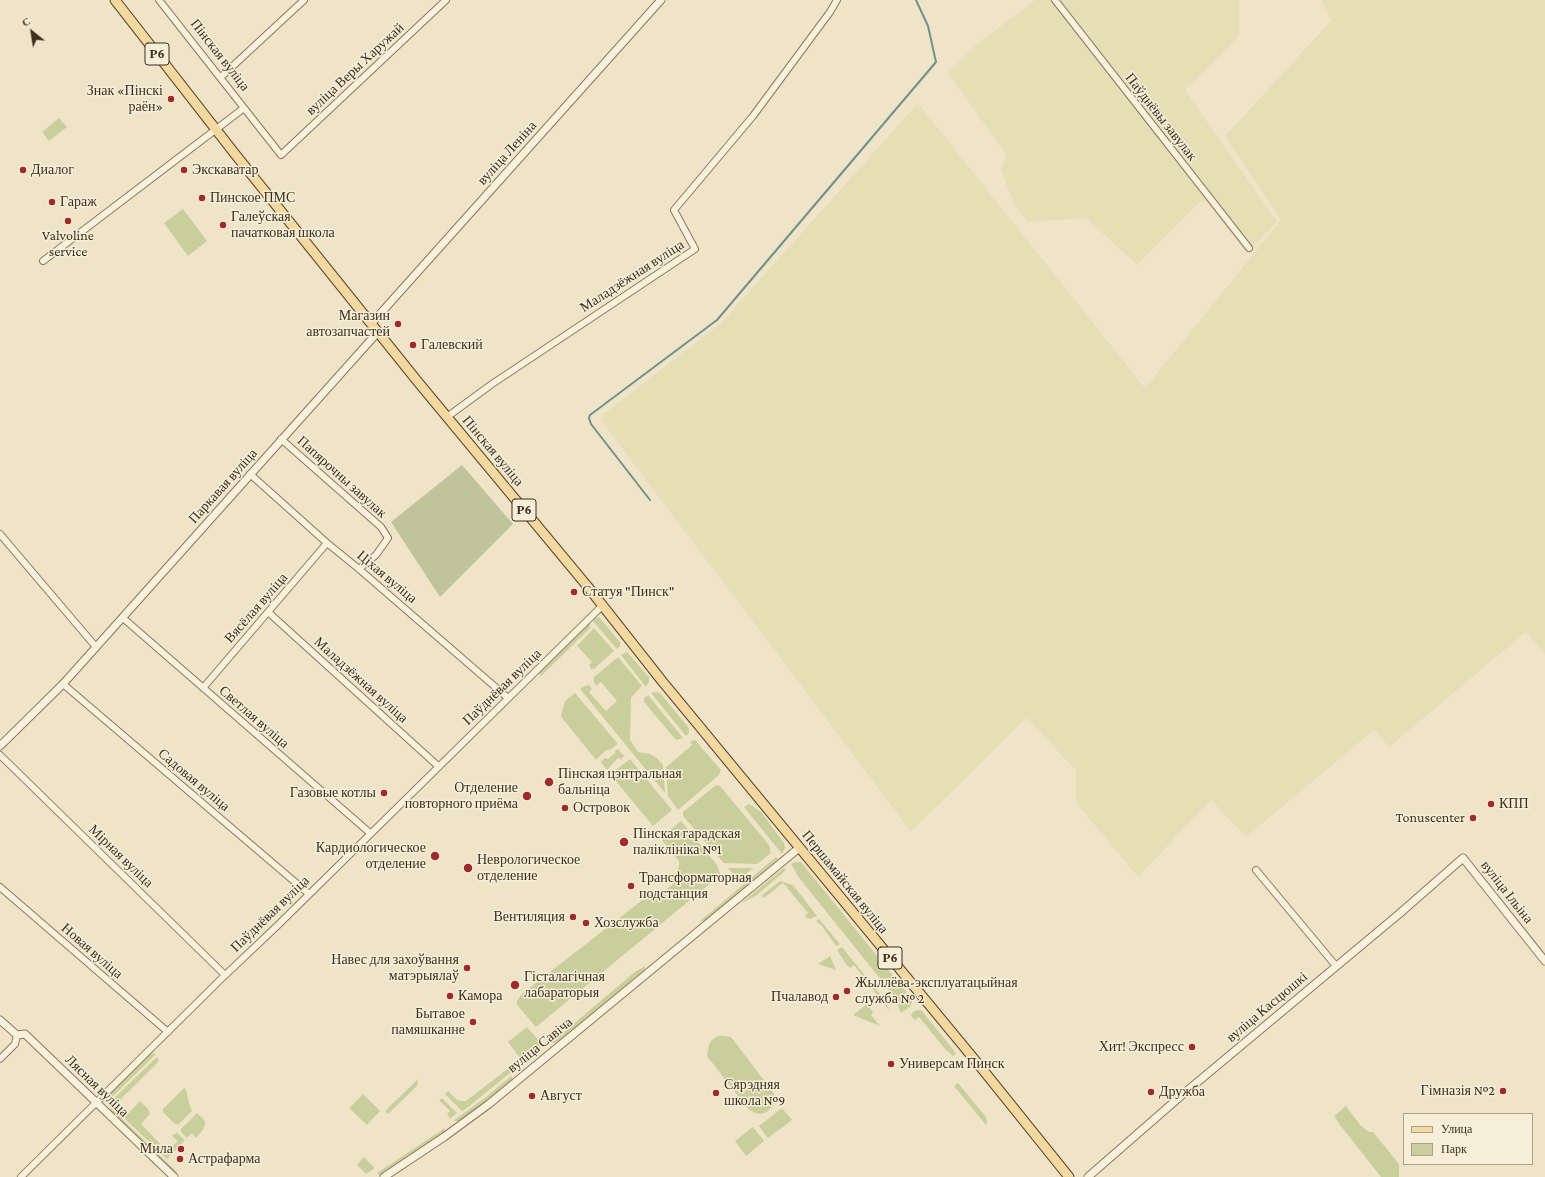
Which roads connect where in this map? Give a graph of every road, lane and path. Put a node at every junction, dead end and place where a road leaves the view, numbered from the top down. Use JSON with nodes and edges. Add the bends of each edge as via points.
{"nodes":[{"id":1,"x":115,"y":0,"type":"edge"},
{"id":2,"x":304,"y":0,"type":"edge"},
{"id":3,"x":446,"y":0,"type":"edge"},
{"id":4,"x":661,"y":0,"type":"edge"},
{"id":5,"x":838,"y":0,"type":"edge"},
{"id":6,"x":1055,"y":0,"type":"edge"},
{"id":7,"x":163,"y":1,"type":"edge"},
{"id":8,"x":220,"y":77,"type":"junction"},
{"id":9,"x":244,"y":108,"type":"junction"},
{"id":10,"x":216,"y":130,"type":"junction"},
{"id":11,"x":281,"y":155,"type":"joint"},
{"id":12,"x":1248,"y":248,"type":"dead end"},
{"id":13,"x":42,"y":261,"type":"dead end"},
{"id":14,"x":371,"y":324,"type":"junction"},
{"id":15,"x":378,"y":332,"type":"junction"},
{"id":16,"x":447,"y":417,"type":"junction"},
{"id":17,"x":282,"y":439,"type":"junction"},
{"id":18,"x":250,"y":474,"type":"junction"},
{"id":19,"x":0,"y":534,"type":"edge"},
{"id":20,"x":327,"y":543,"type":"junction"},
{"id":21,"x":360,"y":569,"type":"junction"},
{"id":22,"x":602,"y":606,"type":"junction"},
{"id":23,"x":268,"y":612,"type":"junction"},
{"id":24,"x":123,"y":618,"type":"junction"},
{"id":25,"x":96,"y":647,"type":"junction"},
{"id":26,"x":63,"y":684,"type":"junction"},
{"id":27,"x":203,"y":688,"type":"junction"},
{"id":28,"x":508,"y":698,"type":"junction"},
{"id":29,"x":0,"y":746,"type":"edge"},
{"id":30,"x":0,"y":755,"type":"edge"},
{"id":31,"x":438,"y":766,"type":"junction"},
{"id":32,"x":370,"y":833,"type":"junction"},
{"id":33,"x":799,"y":848,"type":"junction"},
{"id":34,"x":1463,"y":858,"type":"joint"},
{"id":35,"x":1256,"y":870,"type":"dead end"},
{"id":36,"x":0,"y":887,"type":"edge"},
{"id":37,"x":309,"y":894,"type":"junction"},
{"id":38,"x":1545,"y":961,"type":"edge"},
{"id":39,"x":1336,"y":966,"type":"junction"},
{"id":40,"x":225,"y":975,"type":"junction"},
{"id":41,"x":0,"y":1020,"type":"edge"},
{"id":42,"x":168,"y":1032,"type":"junction"},
{"id":43,"x":18,"y":1035,"type":"junction"},
{"id":44,"x":0,"y":1059,"type":"edge"},
{"id":45,"x":96,"y":1103,"type":"junction"},
{"id":46,"x":21,"y":1177,"type":"edge"},
{"id":47,"x":174,"y":1177,"type":"edge"},
{"id":48,"x":384,"y":1177,"type":"edge"},
{"id":49,"x":1069,"y":1177,"type":"edge"},
{"id":50,"x":1088,"y":1177,"type":"edge"}],
"edges":[{"from":1,"to":10,"type":"main road","number":"Р6"},
{"from":2,"to":8,"type":"street"},
{"from":3,"to":11,"type":"street","name":"вуліца Веры Харужай"},
{"from":4,"to":14,"type":"street","name":"вуліца Леніна"},
{"from":5,"to":16,"type":"street","name":"Маладзёжная вуліца","via":[[752,116],[674,210],[695,249],[492,384]]},
{"from":6,"to":12,"type":"street","name":"Паўднёвы завулак"},
{"from":7,"to":8,"type":"street","name":"Пінская вуліца"},
{"from":8,"to":9,"type":"street","name":"Пінская вуліца"},
{"from":9,"to":10,"type":"street","name":"Пінская вуліца"},
{"from":9,"to":11,"type":"street","name":"Пінская вуліца"},
{"from":10,"to":13,"type":"street","name":"Пінская вуліца"},
{"from":10,"to":14,"type":"main road","number":"Р6"},
{"from":14,"to":15,"type":"main road","number":"Р6"},
{"from":15,"to":16,"type":"main road","name":"Пінская вуліца","number":"Р6"},
{"from":15,"to":17,"type":"street","name":"Паркавая вуліца"},
{"from":16,"to":22,"type":"main road","name":"Пінская вуліца","number":"Р6"},
{"from":17,"to":18,"type":"street","name":"Паркавая вуліца"},
{"from":17,"to":21,"type":"street","name":"Папярочны завулак","via":[[381,527],[388,538],[376,555]]},
{"from":18,"to":20,"type":"street","name":"Ціхая вуліца"},
{"from":18,"to":24,"type":"street","name":"Паркавая вуліца"},
{"from":19,"to":25,"type":"street"},
{"from":20,"to":21,"type":"street","name":"Ціхая вуліца"},
{"from":20,"to":23,"type":"street","name":"Вясёлая вуліца"},
{"from":21,"to":28,"type":"street","name":"Ціхая вуліца"},
{"from":22,"to":28,"type":"street","name":"Паўднёвая вуліца"},
{"from":22,"to":33,"type":"main road","name":"Першамайская вуліца","number":"Р6"},
{"from":23,"to":27,"type":"street","name":"Вясёлая вуліца"},
{"from":23,"to":31,"type":"street","name":"Маладзёжная вуліца"},
{"from":24,"to":25,"type":"street","name":"Паркавая вуліца"},
{"from":24,"to":27,"type":"street","name":"Светлая вуліца"},
{"from":25,"to":26,"type":"street","name":"Паркавая вуліца"},
{"from":26,"to":29,"type":"street","name":"Паркавая вуліца"},
{"from":26,"to":37,"type":"street","name":"Садовая вуліца"},
{"from":27,"to":32,"type":"street","name":"Светлая вуліца"},
{"from":28,"to":31,"type":"street","name":"Паўднёвая вуліца"},
{"from":30,"to":40,"type":"street","name":"Мірная вуліца"},
{"from":31,"to":32,"type":"street","name":"Паўднёвая вуліца"},
{"from":32,"to":37,"type":"street","name":"Паўднёвая вуліца"},
{"from":33,"to":48,"type":"street","name":"вуліца Савіча","via":[[489,1104]]},
{"from":33,"to":49,"type":"main road","name":"Першамайская вуліца","number":"Р6"},
{"from":34,"to":38,"type":"street","name":"вуліца Ільіна"},
{"from":34,"to":39,"type":"street","name":"вуліца Касцюшкі"},
{"from":35,"to":39,"type":"street"},
{"from":36,"to":42,"type":"street","name":"Новая вуліца"},
{"from":37,"to":40,"type":"street","name":"Паўднёвая вуліца"},
{"from":39,"to":50,"type":"street","name":"вуліца Касцюшкі"},
{"from":40,"to":42,"type":"street","name":"Паўднёвая вуліца"},
{"from":41,"to":43,"type":"street","name":"Лясная вуліца"},
{"from":42,"to":45,"type":"street","name":"Паўднёвая вуліца"},
{"from":43,"to":44,"type":"street","via":[[15,1044]]},
{"from":43,"to":45,"type":"street","name":"Лясная вуліца","via":[[25,1034]]},
{"from":45,"to":46,"type":"street","name":"Паўднёвая вуліца"},
{"from":45,"to":47,"type":"street","name":"Лясная вуліца"}]}
